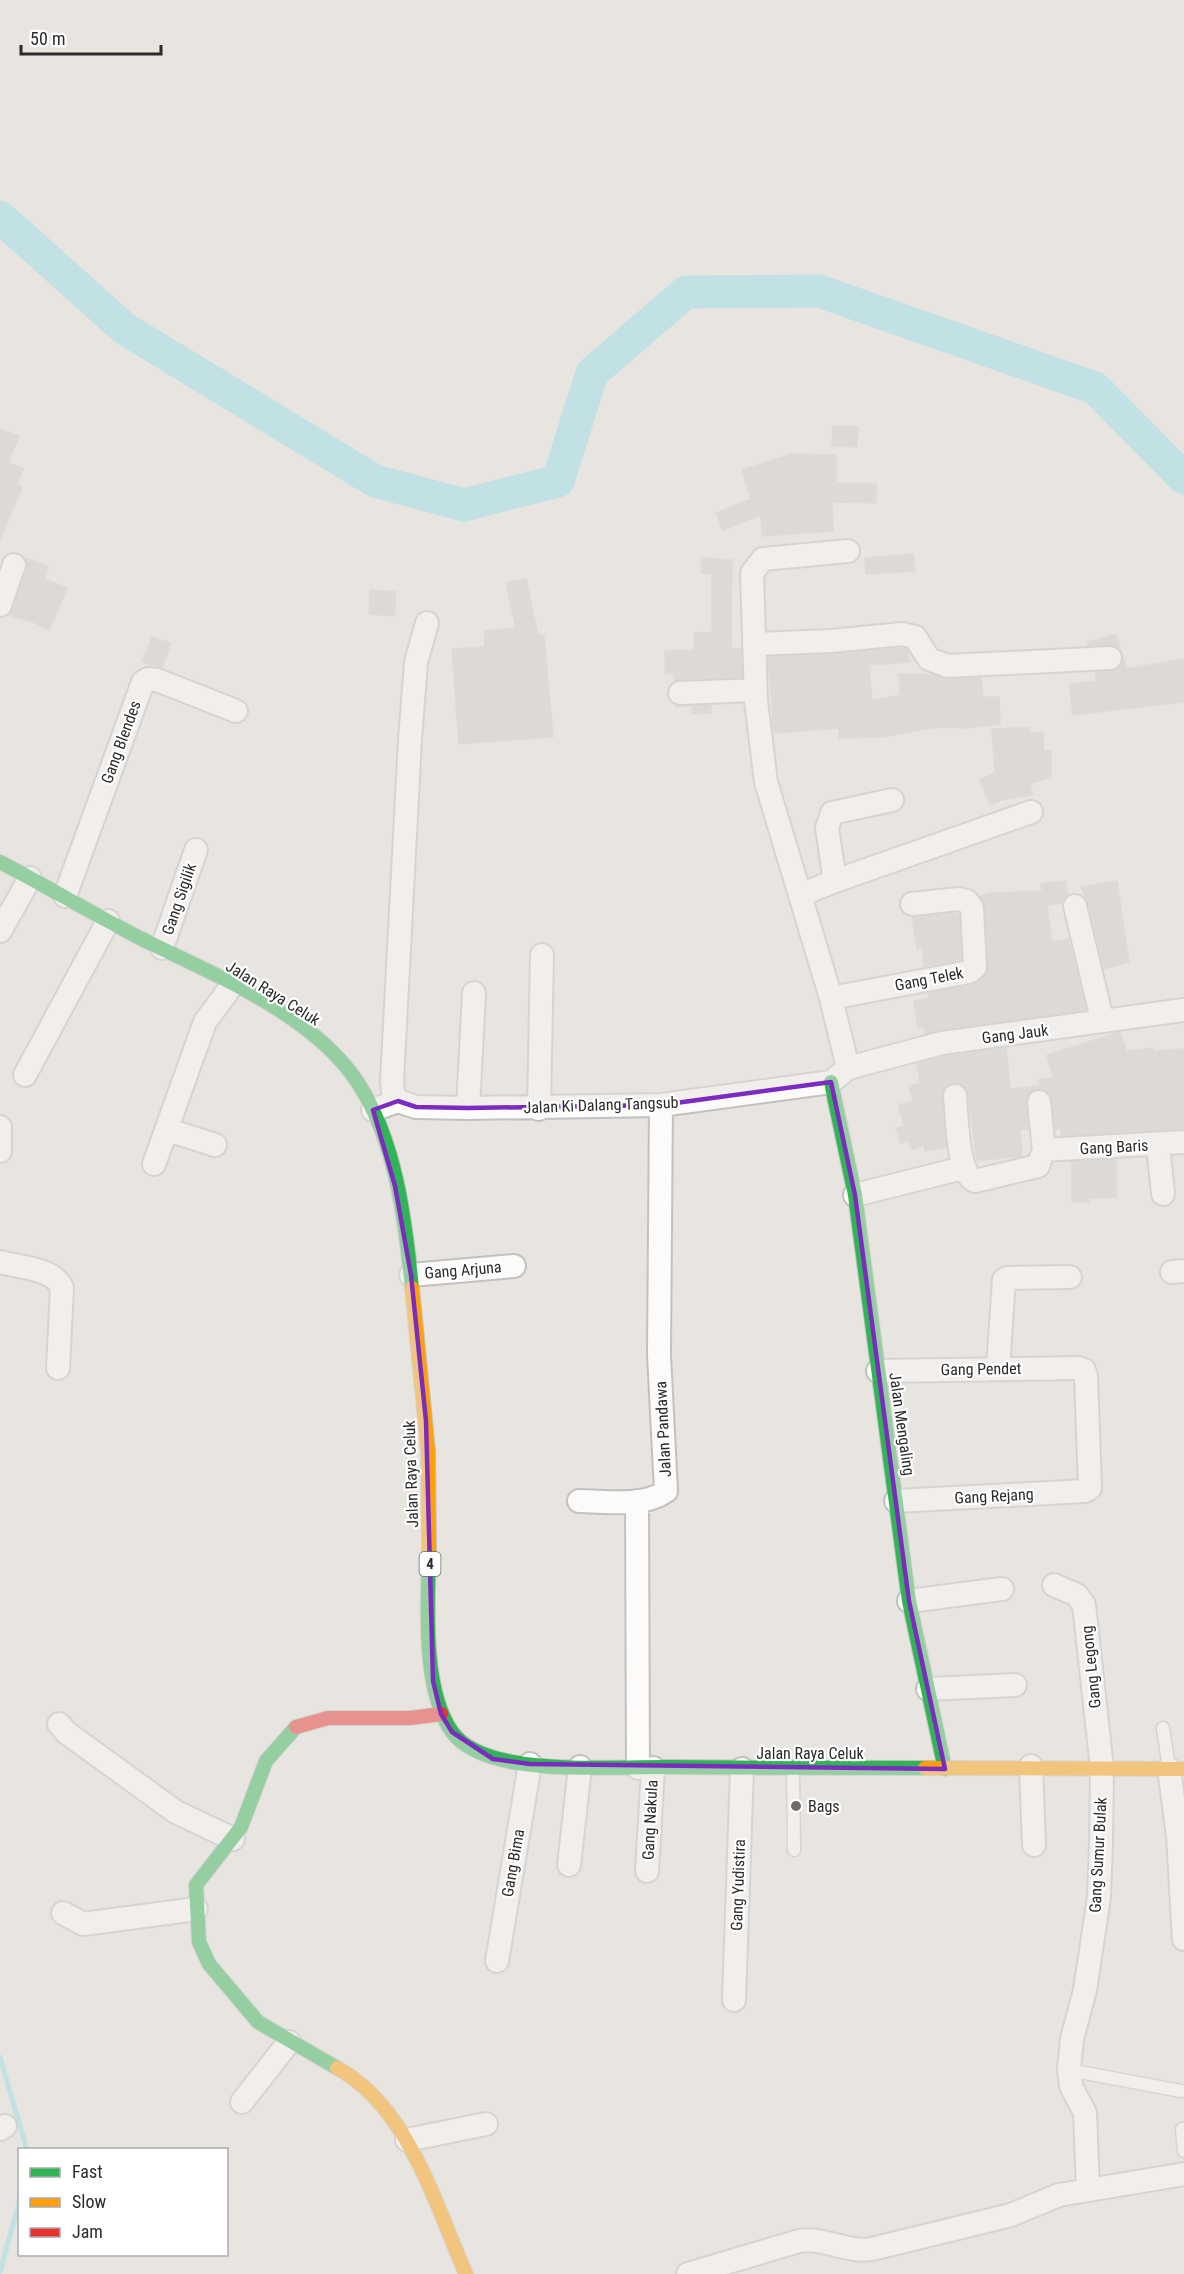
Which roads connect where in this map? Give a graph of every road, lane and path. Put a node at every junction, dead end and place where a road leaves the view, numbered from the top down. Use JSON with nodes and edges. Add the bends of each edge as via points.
{"nodes":[{"id":1,"x":848,"y":551,"type":"dead end"},
{"id":2,"x":14,"y":565,"type":"dead end"},
{"id":3,"x":0,"y":605,"type":"edge"},
{"id":4,"x":427,"y":623,"type":"dead end"},
{"id":5,"x":754,"y":644,"type":"junction"},
{"id":6,"x":1110,"y":658,"type":"dead end"},
{"id":7,"x":755,"y":690,"type":"junction"},
{"id":8,"x":680,"y":693,"type":"dead end"},
{"id":9,"x":236,"y":711,"type":"dead end"},
{"id":10,"x":892,"y":800,"type":"dead end"},
{"id":11,"x":1031,"y":812,"type":"dead end"},
{"id":12,"x":196,"y":850,"type":"dead end"},
{"id":13,"x":0,"y":862,"type":"edge"},
{"id":14,"x":30,"y":878,"type":"junction"},
{"id":15,"x":835,"y":881,"type":"junction"},
{"id":16,"x":65,"y":896,"type":"junction"},
{"id":17,"x":800,"y":896,"type":"junction"},
{"id":18,"x":912,"y":904,"type":"dead end"},
{"id":19,"x":1075,"y":906,"type":"dead end"},
{"id":20,"x":108,"y":921,"type":"junction"},
{"id":21,"x":0,"y":931,"type":"edge"},
{"id":22,"x":162,"y":948,"type":"junction"},
{"id":23,"x":543,"y":955,"type":"dead end"},
{"id":24,"x":232,"y":984,"type":"junction"},
{"id":25,"x":474,"y":993,"type":"dead end"},
{"id":26,"x":831,"y":998,"type":"junction"},
{"id":27,"x":1184,"y":1010,"type":"edge"},
{"id":28,"x":1102,"y":1020,"type":"junction"},
{"id":29,"x":848,"y":1068,"type":"junction"},
{"id":30,"x":25,"y":1075,"type":"dead end"},
{"id":31,"x":831,"y":1082,"type":"junction"},
{"id":32,"x":955,"y":1096,"type":"dead end"},
{"id":33,"x":398,"y":1101,"type":"junction"},
{"id":34,"x":1039,"y":1102,"type":"dead end"},
{"id":35,"x":661,"y":1105,"type":"junction"},
{"id":36,"x":468,"y":1108,"type":"junction"},
{"id":37,"x":539,"y":1109,"type":"junction"},
{"id":38,"x":373,"y":1110,"type":"junction"},
{"id":39,"x":0,"y":1127,"type":"edge"},
{"id":40,"x":168,"y":1130,"type":"junction"},
{"id":41,"x":1184,"y":1142,"type":"edge"},
{"id":42,"x":215,"y":1145,"type":"dead end"},
{"id":43,"x":1158,"y":1145,"type":"junction"},
{"id":44,"x":1044,"y":1150,"type":"junction"},
{"id":45,"x":0,"y":1151,"type":"edge"},
{"id":46,"x":154,"y":1164,"type":"dead end"},
{"id":47,"x":963,"y":1168,"type":"junction"},
{"id":48,"x":1163,"y":1194,"type":"dead end"},
{"id":49,"x":855,"y":1195,"type":"junction"},
{"id":50,"x":0,"y":1262,"type":"edge"},
{"id":51,"x":514,"y":1266,"type":"dead end"},
{"id":52,"x":411,"y":1275,"type":"junction"},
{"id":53,"x":1070,"y":1277,"type":"dead end"},
{"id":54,"x":58,"y":1368,"type":"dead end"},
{"id":55,"x":998,"y":1368,"type":"junction"},
{"id":56,"x":878,"y":1371,"type":"junction"},
{"id":57,"x":1090,"y":1488,"type":"joint"},
{"id":58,"x":579,"y":1501,"type":"dead end"},
{"id":59,"x":637,"y":1501,"type":"junction"},
{"id":60,"x":896,"y":1501,"type":"junction"},
{"id":61,"x":1054,"y":1585,"type":"dead end"},
{"id":62,"x":1002,"y":1589,"type":"dead end"},
{"id":63,"x":909,"y":1601,"type":"junction"},
{"id":64,"x":1015,"y":1685,"type":"dead end"},
{"id":65,"x":928,"y":1689,"type":"junction"},
{"id":66,"x":441,"y":1714,"type":"junction"},
{"id":67,"x":59,"y":1724,"type":"dead end"},
{"id":68,"x":1163,"y":1728,"type":"dead end"},
{"id":69,"x":530,"y":1764,"type":"junction"},
{"id":70,"x":1031,"y":1766,"type":"junction"},
{"id":71,"x":579,"y":1767,"type":"junction"},
{"id":72,"x":646,"y":1768,"type":"junction"},
{"id":73,"x":1102,"y":1768,"type":"junction"},
{"id":74,"x":742,"y":1769,"type":"junction"},
{"id":75,"x":945,"y":1769,"type":"junction"},
{"id":76,"x":1176,"y":1769,"type":"edge"},
{"id":77,"x":792,"y":1770,"type":"junction"},
{"id":78,"x":233,"y":1839,"type":"junction"},
{"id":79,"x":1034,"y":1845,"type":"dead end"},
{"id":80,"x":794,"y":1850,"type":"dead end"},
{"id":81,"x":569,"y":1865,"type":"dead end"},
{"id":82,"x":648,"y":1871,"type":"dead end"},
{"id":83,"x":196,"y":1909,"type":"junction"},
{"id":84,"x":63,"y":1913,"type":"dead end"},
{"id":85,"x":1184,"y":1939,"type":"edge"},
{"id":86,"x":496,"y":1961,"type":"dead end"},
{"id":87,"x":734,"y":2000,"type":"dead end"},
{"id":88,"x":289,"y":2042,"type":"junction"},
{"id":89,"x":1070,"y":2077,"type":"junction"},
{"id":90,"x":1181,"y":2091,"type":"dead end"},
{"id":91,"x":242,"y":2102,"type":"dead end"},
{"id":92,"x":486,"y":2124,"type":"dead end"},
{"id":93,"x":1182,"y":2129,"type":"dead end"},
{"id":94,"x":407,"y":2140,"type":"junction"},
{"id":95,"x":1184,"y":2151,"type":"edge"},
{"id":96,"x":1184,"y":2174,"type":"edge"},
{"id":97,"x":1088,"y":2189,"type":"junction"},
{"id":98,"x":466,"y":2274,"type":"edge"},
{"id":99,"x":688,"y":2274,"type":"edge"}],
"edges":[{"from":1,"to":5,"type":"street","via":[[770,558],[755,566]]},
{"from":2,"to":3,"type":"street"},
{"from":4,"to":33,"type":"street","via":[[416,662],[410,740],[392,1081]]},
{"from":5,"to":6,"type":"street","via":[[906,634],[915,637],[929,659],[948,666]]},
{"from":5,"to":7,"type":"street"},
{"from":7,"to":8,"type":"street"},
{"from":7,"to":17,"type":"street","via":[[766,782]]},
{"from":9,"to":16,"type":"street","name":"Gang Blendes","via":[[157,681],[143,682]]},
{"from":10,"to":15,"type":"street","via":[[832,813],[827,828]]},
{"from":11,"to":15,"type":"street"},
{"from":12,"to":22,"type":"street","name":"Gang Sigilik"},
{"from":13,"to":14,"type":"main road","name":"Jalan Raya Celuk","number":"4"},
{"from":14,"to":16,"type":"main road","name":"Jalan Raya Celuk","number":"4"},
{"from":14,"to":21,"type":"street"},
{"from":15,"to":17,"type":"street"},
{"from":16,"to":20,"type":"main road","name":"Jalan Raya Celuk","number":"4"},
{"from":17,"to":26,"type":"street"},
{"from":18,"to":26,"type":"street","name":"Gang Telek","via":[[959,898],[967,901],[972,908],[975,967],[969,972]]},
{"from":19,"to":28,"type":"street"},
{"from":20,"to":22,"type":"main road","name":"Jalan Raya Celuk","number":"4"},
{"from":20,"to":30,"type":"street"},
{"from":22,"to":24,"type":"main road","name":"Jalan Raya Celuk","number":"4"},
{"from":23,"to":37,"type":"street"},
{"from":24,"to":38,"type":"main road","name":"Jalan Raya Celuk","number":"4","via":[[305,1030],[338,1059]]},
{"from":24,"to":40,"type":"street","via":[[205,1022]]},
{"from":25,"to":36,"type":"street"},
{"from":26,"to":29,"type":"street"},
{"from":27,"to":28,"type":"street","name":"Gang Jauk"},
{"from":28,"to":29,"type":"street","name":"Gang Jauk","via":[[942,1043]]},
{"from":29,"to":31,"type":"street"},
{"from":31,"to":35,"type":"street","name":"Jalan Ki Dalang Tangsub"},
{"from":31,"to":49,"type":"main road","name":"Jalan Mengaling"},
{"from":32,"to":47,"type":"street"},
{"from":33,"to":36,"type":"street","name":"Jalan Ki Dalang Tangsub","via":[[416,1107]]},
{"from":33,"to":38,"type":"street"},
{"from":34,"to":44,"type":"street"},
{"from":35,"to":37,"type":"street","name":"Jalan Ki Dalang Tangsub"},
{"from":35,"to":59,"type":"street","name":"Jalan Pandawa","via":[[659,1355],[667,1488],[657,1497]]},
{"from":36,"to":37,"type":"street","name":"Jalan Ki Dalang Tangsub"},
{"from":38,"to":52,"type":"main road","name":"Jalan Raya Celuk","number":"4","via":[[395,1186]]},
{"from":39,"to":45,"type":"street"},
{"from":40,"to":42,"type":"street"},
{"from":40,"to":46,"type":"street"},
{"from":41,"to":43,"type":"street","name":"Gang Baris"},
{"from":43,"to":44,"type":"street","name":"Gang Baris"},
{"from":43,"to":48,"type":"street"},
{"from":44,"to":47,"type":"street","via":[[1035,1168],[979,1182],[970,1179]]},
{"from":47,"to":49,"type":"street"},
{"from":49,"to":56,"type":"main road","name":"Jalan Mengaling"},
{"from":50,"to":54,"type":"street","via":[[59,1281],[62,1288]]},
{"from":51,"to":52,"type":"street","name":"Gang Arjuna"},
{"from":52,"to":66,"type":"main road","name":"Jalan Raya Celuk","number":"4","via":[[430,1484],[433,1681]]},
{"from":53,"to":55,"type":"street","via":[[1004,1280]]},
{"from":55,"to":56,"type":"street","name":"Gang Pendet"},
{"from":55,"to":57,"type":"street","name":"Gang Pendet","via":[[1084,1370]]},
{"from":56,"to":60,"type":"main road","name":"Jalan Mengaling"},
{"from":57,"to":60,"type":"street","name":"Gang Rejang"},
{"from":58,"to":59,"type":"street"},
{"from":59,"to":72,"type":"street"},
{"from":60,"to":63,"type":"main road","name":"Jalan Mengaling"},
{"from":61,"to":73,"type":"street","name":"Gang Legong","via":[[1077,1595],[1084,1605]]},
{"from":62,"to":63,"type":"street"},
{"from":63,"to":65,"type":"main road","name":"Jalan Mengaling"},
{"from":64,"to":65,"type":"street"},
{"from":65,"to":75,"type":"main road","name":"Jalan Mengaling"},
{"from":66,"to":69,"type":"main road","name":"Jalan Raya Celuk","number":"4","via":[[452,1732],[470,1748],[493,1759]]},
{"from":66,"to":78,"type":"main road","via":[[328,1718],[297,1726],[266,1761]]},
{"from":67,"to":78,"type":"street","via":[[176,1812]]},
{"from":68,"to":76,"type":"lane"},
{"from":69,"to":71,"type":"main road","name":"Jalan Raya Celuk","number":"4"},
{"from":69,"to":86,"type":"street","name":"Gang Bima"},
{"from":70,"to":73,"type":"main road","name":"Jalan Raya Celuk","number":"4"},
{"from":70,"to":75,"type":"main road","name":"Jalan Raya Celuk","number":"4"},
{"from":70,"to":79,"type":"street"},
{"from":71,"to":72,"type":"main road","name":"Jalan Raya Celuk","number":"4"},
{"from":71,"to":81,"type":"street"},
{"from":72,"to":74,"type":"main road","name":"Jalan Raya Celuk","number":"4"},
{"from":72,"to":82,"type":"street","name":"Gang Nakula"},
{"from":73,"to":76,"type":"main road","name":"Jalan Raya Celuk","number":"4"},
{"from":73,"to":89,"type":"street","name":"Gang Sumur Bulak","via":[[1099,1897],[1086,1984],[1072,2039]]},
{"from":74,"to":77,"type":"main road","name":"Jalan Raya Celuk","number":"4"},
{"from":74,"to":87,"type":"street","name":"Gang Yudistira"},
{"from":75,"to":77,"type":"main road","name":"Jalan Raya Celuk","number":"4"},
{"from":76,"to":85,"type":"street"},
{"from":77,"to":80,"type":"lane"},
{"from":78,"to":83,"type":"main road","via":[[196,1885]]},
{"from":83,"to":84,"type":"street","via":[[83,1924]]},
{"from":83,"to":88,"type":"main road","via":[[199,1942],[209,1964],[258,2022]]},
{"from":88,"to":91,"type":"street"},
{"from":88,"to":94,"type":"main road","via":[[314,2053],[369,2091]]},
{"from":89,"to":90,"type":"lane"},
{"from":89,"to":97,"type":"street","via":[[1084,2113]]},
{"from":92,"to":94,"type":"street"},
{"from":93,"to":95,"type":"lane"},
{"from":94,"to":98,"type":"main road"},
{"from":96,"to":97,"type":"street"},
{"from":97,"to":99,"type":"street","via":[[1059,2195],[1011,2215],[872,2249],[799,2241]]}]}
